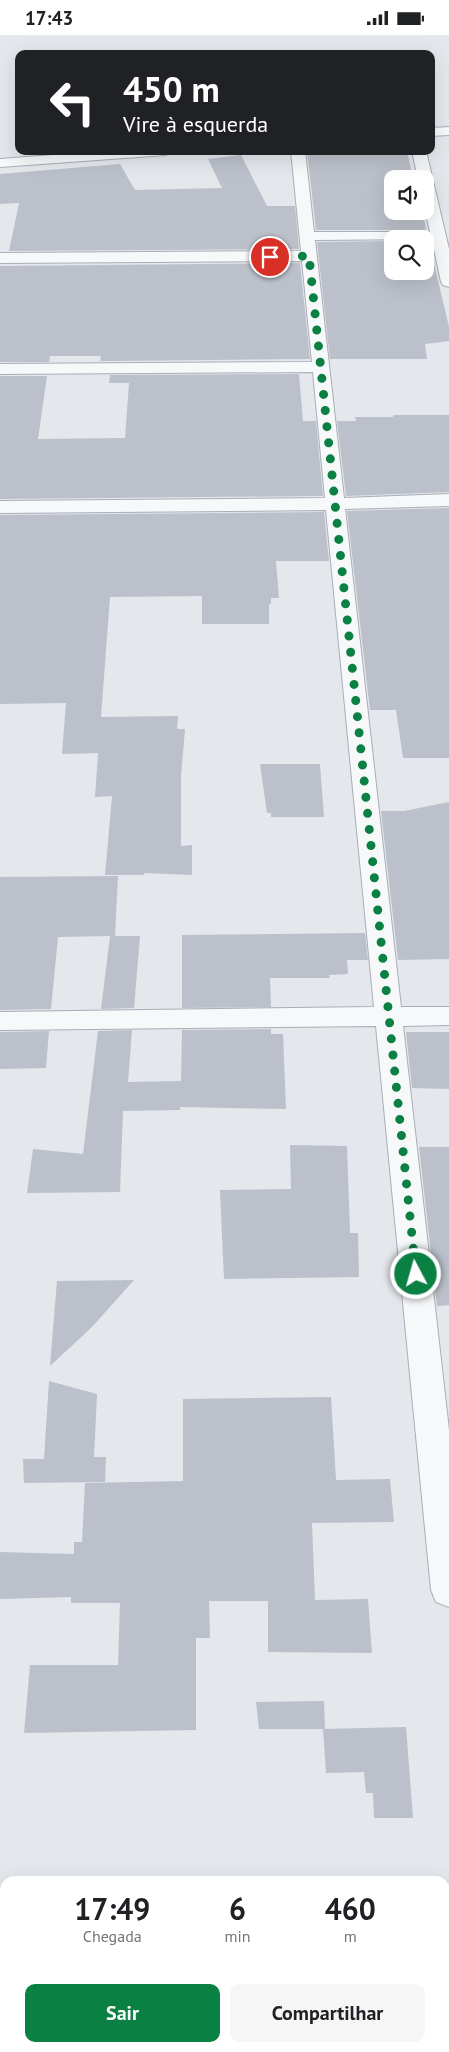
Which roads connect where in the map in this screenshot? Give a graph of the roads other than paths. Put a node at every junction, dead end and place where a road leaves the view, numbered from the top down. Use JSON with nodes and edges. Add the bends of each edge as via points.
{"nodes":[{"id":1,"x":449,"y":131,"type":"edge"},
{"id":2,"x":435,"y":132,"type":"edge"},
{"id":3,"x":111,"y":155,"type":"edge"},
{"id":4,"x":298,"y":155,"type":"edge"},
{"id":5,"x":420,"y":155,"type":"edge"},
{"id":6,"x":0,"y":163,"type":"edge"},
{"id":7,"x":307,"y":236,"type":"junction"},
{"id":8,"x":439,"y":236,"type":"junction"},
{"id":9,"x":309,"y":256,"type":"junction"},
{"id":10,"x":0,"y":259,"type":"edge"},
{"id":11,"x":449,"y":282,"type":"edge"},
{"id":12,"x":320,"y":367,"type":"junction"},
{"id":13,"x":0,"y":369,"type":"edge"},
{"id":14,"x":449,"y":499,"type":"edge"},
{"id":15,"x":335,"y":504,"type":"junction"},
{"id":16,"x":0,"y":507,"type":"edge"},
{"id":17,"x":449,"y":1016,"type":"edge"},
{"id":18,"x":389,"y":1017,"type":"junction"},
{"id":19,"x":0,"y":1021,"type":"edge"},
{"id":20,"x":449,"y":1590,"type":"edge"}],
"edges":[{"from":1,"to":2,"type":"street"},
{"from":3,"to":6,"type":"street"},
{"from":4,"to":7,"type":"street"},
{"from":5,"to":8,"type":"street"},
{"from":7,"to":8,"type":"street"},
{"from":7,"to":9,"type":"street"},
{"from":8,"to":11,"type":"street"},
{"from":9,"to":10,"type":"street"},
{"from":9,"to":12,"type":"street"},
{"from":12,"to":13,"type":"street"},
{"from":12,"to":15,"type":"street"},
{"from":14,"to":15,"type":"street"},
{"from":15,"to":16,"type":"street"},
{"from":15,"to":18,"type":"street"},
{"from":17,"to":18,"type":"street"},
{"from":18,"to":19,"type":"street"},
{"from":18,"to":20,"type":"street"}]}
